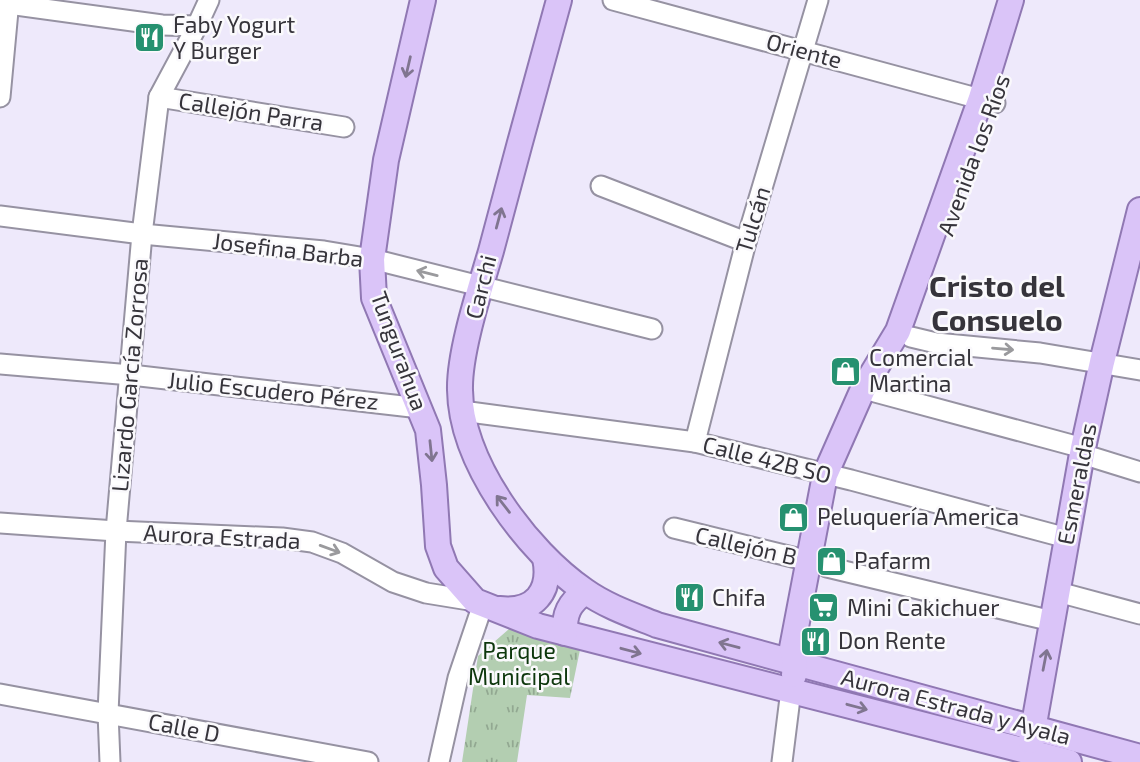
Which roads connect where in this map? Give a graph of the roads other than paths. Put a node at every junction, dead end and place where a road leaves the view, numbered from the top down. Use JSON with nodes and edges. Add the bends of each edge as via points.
{"nodes":[{"id":1,"x":209,"y":0,"type":"edge"},
{"id":2,"x":423,"y":0,"type":"edge"},
{"id":3,"x":559,"y":0,"type":"edge"},
{"id":4,"x":613,"y":0,"type":"edge"},
{"id":5,"x":818,"y":0,"type":"edge"},
{"id":6,"x":1012,"y":0,"type":"edge"},
{"id":7,"x":1027,"y":0,"type":"edge"},
{"id":8,"x":6,"y":3,"type":"edge"},
{"id":9,"x":197,"y":26,"type":"junction"},
{"id":10,"x":804,"y":51,"type":"junction"},
{"id":11,"x":0,"y":97,"type":"edge"},
{"id":12,"x":159,"y":97,"type":"junction"},
{"id":13,"x":988,"y":101,"type":"junction"},
{"id":14,"x":344,"y":127,"type":"dead end"},
{"id":15,"x":601,"y":186,"type":"dead end"},
{"id":16,"x":1140,"y":209,"type":"edge"},
{"id":17,"x":0,"y":216,"type":"edge"},
{"id":18,"x":142,"y":234,"type":"junction"},
{"id":19,"x":746,"y":242,"type":"junction"},
{"id":20,"x":372,"y":259,"type":"junction"},
{"id":21,"x":1140,"y":264,"type":"edge"},
{"id":22,"x":481,"y":286,"type":"junction"},
{"id":23,"x":652,"y":329,"type":"dead end"},
{"id":24,"x":911,"y":337,"type":"junction"},
{"id":25,"x":1108,"y":363,"type":"junction"},
{"id":26,"x":0,"y":364,"type":"edge"},
{"id":27,"x":1140,"y":370,"type":"edge"},
{"id":28,"x":131,"y":375,"type":"junction"},
{"id":29,"x":875,"y":392,"type":"junction"},
{"id":30,"x":421,"y":408,"type":"junction"},
{"id":31,"x":462,"y":411,"type":"junction"},
{"id":32,"x":695,"y":442,"type":"junction"},
{"id":33,"x":1083,"y":451,"type":"junction"},
{"id":34,"x":1140,"y":472,"type":"edge"},
{"id":35,"x":831,"y":477,"type":"junction"},
{"id":36,"x":0,"y":523,"type":"edge"},
{"id":37,"x":674,"y":528,"type":"dead end"},
{"id":38,"x":116,"y":531,"type":"junction"},
{"id":39,"x":1067,"y":538,"type":"junction"},
{"id":40,"x":545,"y":558,"type":"junction"},
{"id":41,"x":818,"y":563,"type":"junction"},
{"id":42,"x":585,"y":592,"type":"junction"},
{"id":43,"x":1058,"y":592,"type":"junction"},
{"id":44,"x":483,"y":604,"type":"junction"},
{"id":45,"x":1140,"y":614,"type":"edge"},
{"id":46,"x":1052,"y":621,"type":"junction"},
{"id":47,"x":565,"y":633,"type":"junction"},
{"id":48,"x":795,"y":663,"type":"junction"},
{"id":49,"x":791,"y":690,"type":"junction"},
{"id":50,"x":0,"y":694,"type":"edge"},
{"id":51,"x":108,"y":713,"type":"junction"},
{"id":52,"x":1033,"y":727,"type":"junction"},
{"id":53,"x":1028,"y":757,"type":"edge"},
{"id":54,"x":1140,"y":757,"type":"edge"},
{"id":55,"x":110,"y":762,"type":"edge"},
{"id":56,"x":368,"y":762,"type":"edge"},
{"id":57,"x":439,"y":762,"type":"edge"},
{"id":58,"x":782,"y":762,"type":"edge"},
{"id":59,"x":1069,"y":762,"type":"edge"}],
"edges":[{"from":1,"to":9,"type":"street","name":"Lizardo García Zorrosa"},
{"from":2,"to":20,"type":"main road","name":"Tungurahua","one_way":true,"via":[[386,160]]},
{"from":22,"to":3,"type":"main road","name":"Carchi","one_way":true},
{"from":4,"to":10,"type":"street","name":"Oriente"},
{"from":5,"to":10,"type":"street","name":"Tulcán"},
{"from":6,"to":13,"type":"main road","name":"Avenida los Ríos"},
{"from":7,"to":13,"type":"main road","name":"Avenida los Ríos"},
{"from":8,"to":9,"type":"street"},
{"from":8,"to":11,"type":"street"},
{"from":9,"to":12,"type":"street","name":"Lizardo García Zorrosa"},
{"from":10,"to":13,"type":"street","name":"Oriente"},
{"from":10,"to":19,"type":"street","name":"Tulcán"},
{"from":12,"to":14,"type":"street","name":"Callejón Parra"},
{"from":12,"to":18,"type":"street","name":"Lizardo García Zorrosa"},
{"from":13,"to":24,"type":"main road","name":"Avenida los Ríos"},
{"from":13,"to":35,"type":"main road","name":"Avenida los Ríos","via":[[898,331],[863,389]]},
{"from":15,"to":19,"type":"street"},
{"from":16,"to":25,"type":"main road","name":"Esmeraldas"},
{"from":17,"to":18,"type":"street","name":"Josefina Barba"},
{"from":18,"to":20,"type":"street","name":"Josefina Barba"},
{"from":18,"to":28,"type":"street","name":"Lizardo García Zorrosa"},
{"from":19,"to":32,"type":"street","name":"Tulcán"},
{"from":22,"to":20,"type":"street","name":"Josefina Barba","one_way":true},
{"from":20,"to":30,"type":"main road","name":"Tungurahua","via":[[374,298]]},
{"from":21,"to":25,"type":"main road","name":"Esmeraldas"},
{"from":22,"to":23,"type":"street","name":"Josefina Barba"},
{"from":22,"to":31,"type":"main road","name":"Carchi","via":[[460,388]]},
{"from":24,"to":25,"type":"street","one_way":true},
{"from":24,"to":29,"type":"main road","name":"Avenida los Ríos"},
{"from":25,"to":27,"type":"street"},
{"from":25,"to":33,"type":"main road","name":"Esmeraldas"},
{"from":26,"to":28,"type":"street","name":"Julio Escudero Pérez"},
{"from":28,"to":30,"type":"street","name":"Julio Escudero Pérez"},
{"from":28,"to":38,"type":"street","name":"Lizardo García Zorrosa"},
{"from":29,"to":33,"type":"street"},
{"from":29,"to":35,"type":"main road","name":"Avenida los Ríos"},
{"from":30,"to":44,"type":"main road","name":"Tungurahua","one_way":true,"via":[[429,438],[438,546],[446,568]]},
{"from":31,"to":32,"type":"street","name":"Calle 42B SO"},
{"from":40,"to":31,"type":"main road","name":"Carchi","one_way":true,"via":[[491,490],[468,440]]},
{"from":32,"to":35,"type":"street","name":"Calle 42B SO"},
{"from":33,"to":34,"type":"street"},
{"from":33,"to":39,"type":"main road","name":"Esmeraldas"},
{"from":35,"to":39,"type":"street","name":"Calle 42B SO"},
{"from":35,"to":41,"type":"main road","name":"Avenida los Ríos"},
{"from":36,"to":38,"type":"street","name":"Aurora Estrada"},
{"from":37,"to":41,"type":"street","name":"Callejón B"},
{"from":38,"to":44,"type":"street","name":"Aurora Estrada","one_way":true,"via":[[312,542],[393,582]]},
{"from":38,"to":51,"type":"street","name":"Lizardo García Zorrosa"},
{"from":39,"to":43,"type":"main road","name":"Esmeraldas"},
{"from":40,"to":42,"type":"main road","name":"Aurora Estrada y Ayala"},
{"from":40,"to":44,"type":"main road","via":[[545,588],[536,601],[507,610]]},
{"from":41,"to":46,"type":"street","name":"Callejón B"},
{"from":41,"to":48,"type":"main road","name":"Avenida los Ríos","via":[[802,650]]},
{"from":42,"to":47,"type":"main road","via":[[568,609]]},
{"from":48,"to":42,"type":"main road","name":"Aurora Estrada y Ayala","one_way":true,"via":[[657,625]]},
{"from":43,"to":45,"type":"street"},
{"from":43,"to":46,"type":"main road","name":"Esmeraldas"},
{"from":44,"to":47,"type":"main road","name":"Aurora Estrada y Ayala"},
{"from":44,"to":57,"type":"street","via":[[458,678]]},
{"from":52,"to":46,"type":"main road","name":"Esmeraldas","one_way":true},
{"from":47,"to":49,"type":"main road","name":"Aurora Estrada y Ayala","one_way":true},
{"from":48,"to":49,"type":"main road","name":"Avenida los Ríos"},
{"from":48,"to":52,"type":"main road","name":"Aurora Estrada y Ayala"},
{"from":49,"to":53,"type":"main road","name":"Aurora Estrada y Ayala","one_way":true},
{"from":49,"to":58,"type":"street","name":"Avenida los Ríos"},
{"from":50,"to":51,"type":"street","name":"Calle D"},
{"from":51,"to":55,"type":"street","name":"Lizardo García Zorrosa"},
{"from":51,"to":56,"type":"street","name":"Calle D"},
{"from":52,"to":53,"type":"main road","name":"Esmeraldas"},
{"from":52,"to":54,"type":"main road","name":"Aurora Estrada y Ayala"},
{"from":53,"to":59,"type":"main road","name":"Aurora Estrada y Ayala"}]}
